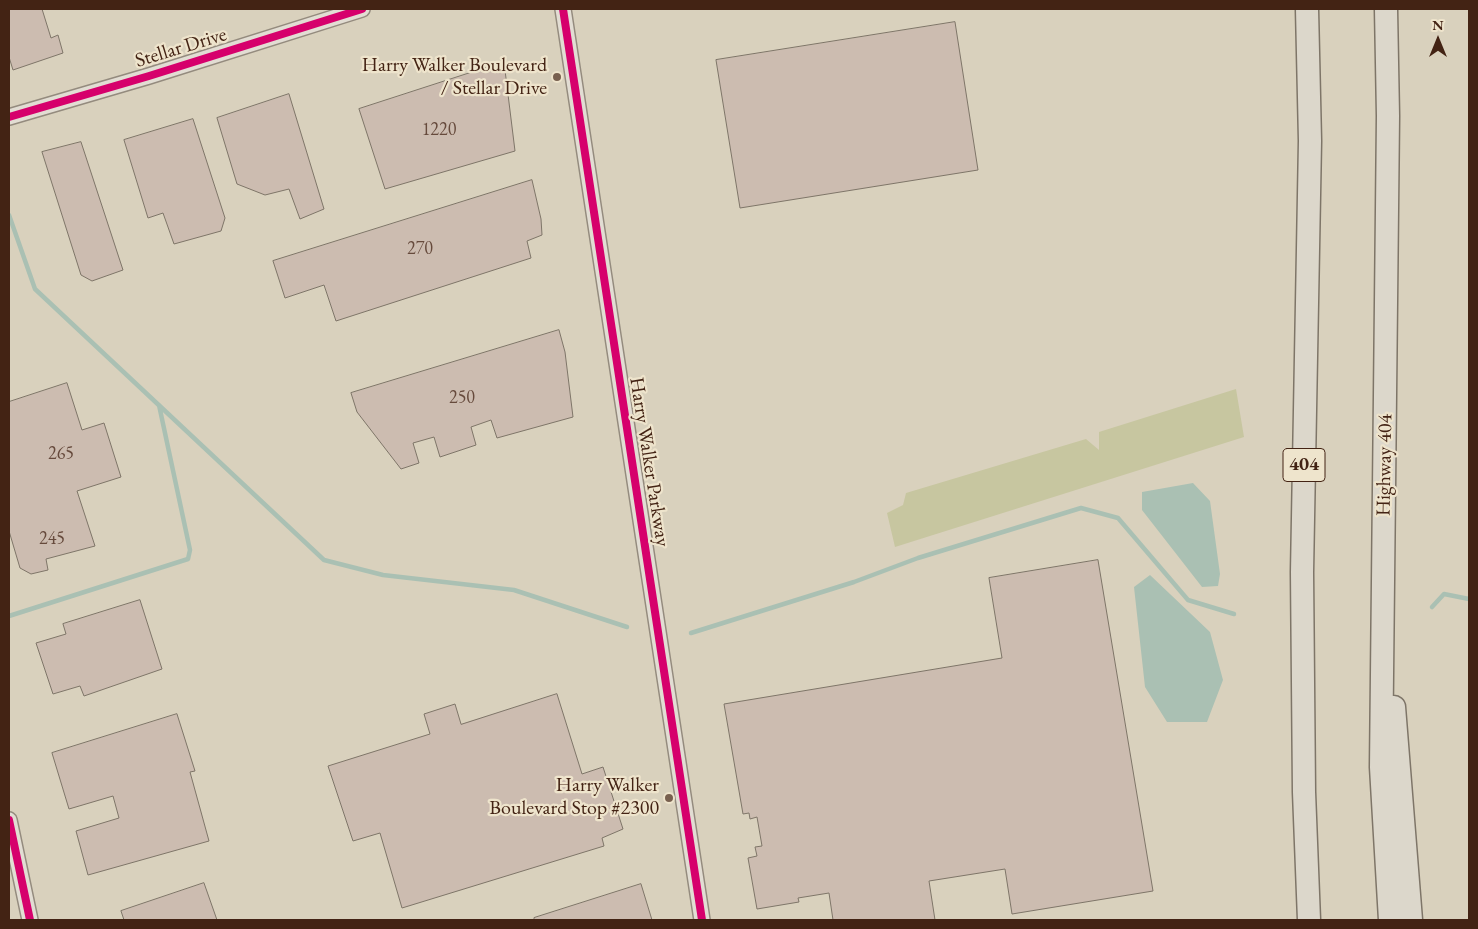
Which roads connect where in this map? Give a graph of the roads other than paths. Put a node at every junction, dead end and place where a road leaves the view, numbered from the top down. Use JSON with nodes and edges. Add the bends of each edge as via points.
{"nodes":[{"id":1,"x":362,"y":9,"type":"edge"},
{"id":2,"x":563,"y":9,"type":"edge"},
{"id":3,"x":1307,"y":9,"type":"edge"},
{"id":4,"x":1386,"y":9,"type":"edge"},
{"id":5,"x":9,"y":117,"type":"edge"},
{"id":6,"x":1384,"y":655,"type":"junction"},
{"id":7,"x":9,"y":820,"type":"edge"},
{"id":8,"x":30,"y":920,"type":"edge"},
{"id":9,"x":702,"y":920,"type":"edge"},
{"id":10,"x":1309,"y":920,"type":"edge"},
{"id":11,"x":1390,"y":920,"type":"edge"},
{"id":12,"x":1411,"y":920,"type":"edge"}],
"edges":[{"from":1,"to":5,"type":"street","name":"Stellar Drive"},
{"from":2,"to":9,"type":"street","name":"Harry Walker Parkway"},
{"from":3,"to":10,"type":"highway","number":"404","via":[[1310,141],[1302,581]]},
{"from":4,"to":6,"type":"highway","name":"Highway 404"},
{"from":6,"to":11,"type":"highway","name":"Highway 404","via":[[1381,767]]},
{"from":6,"to":12,"type":"highway","via":[[1396,715]]},
{"from":7,"to":8,"type":"street"}]}
